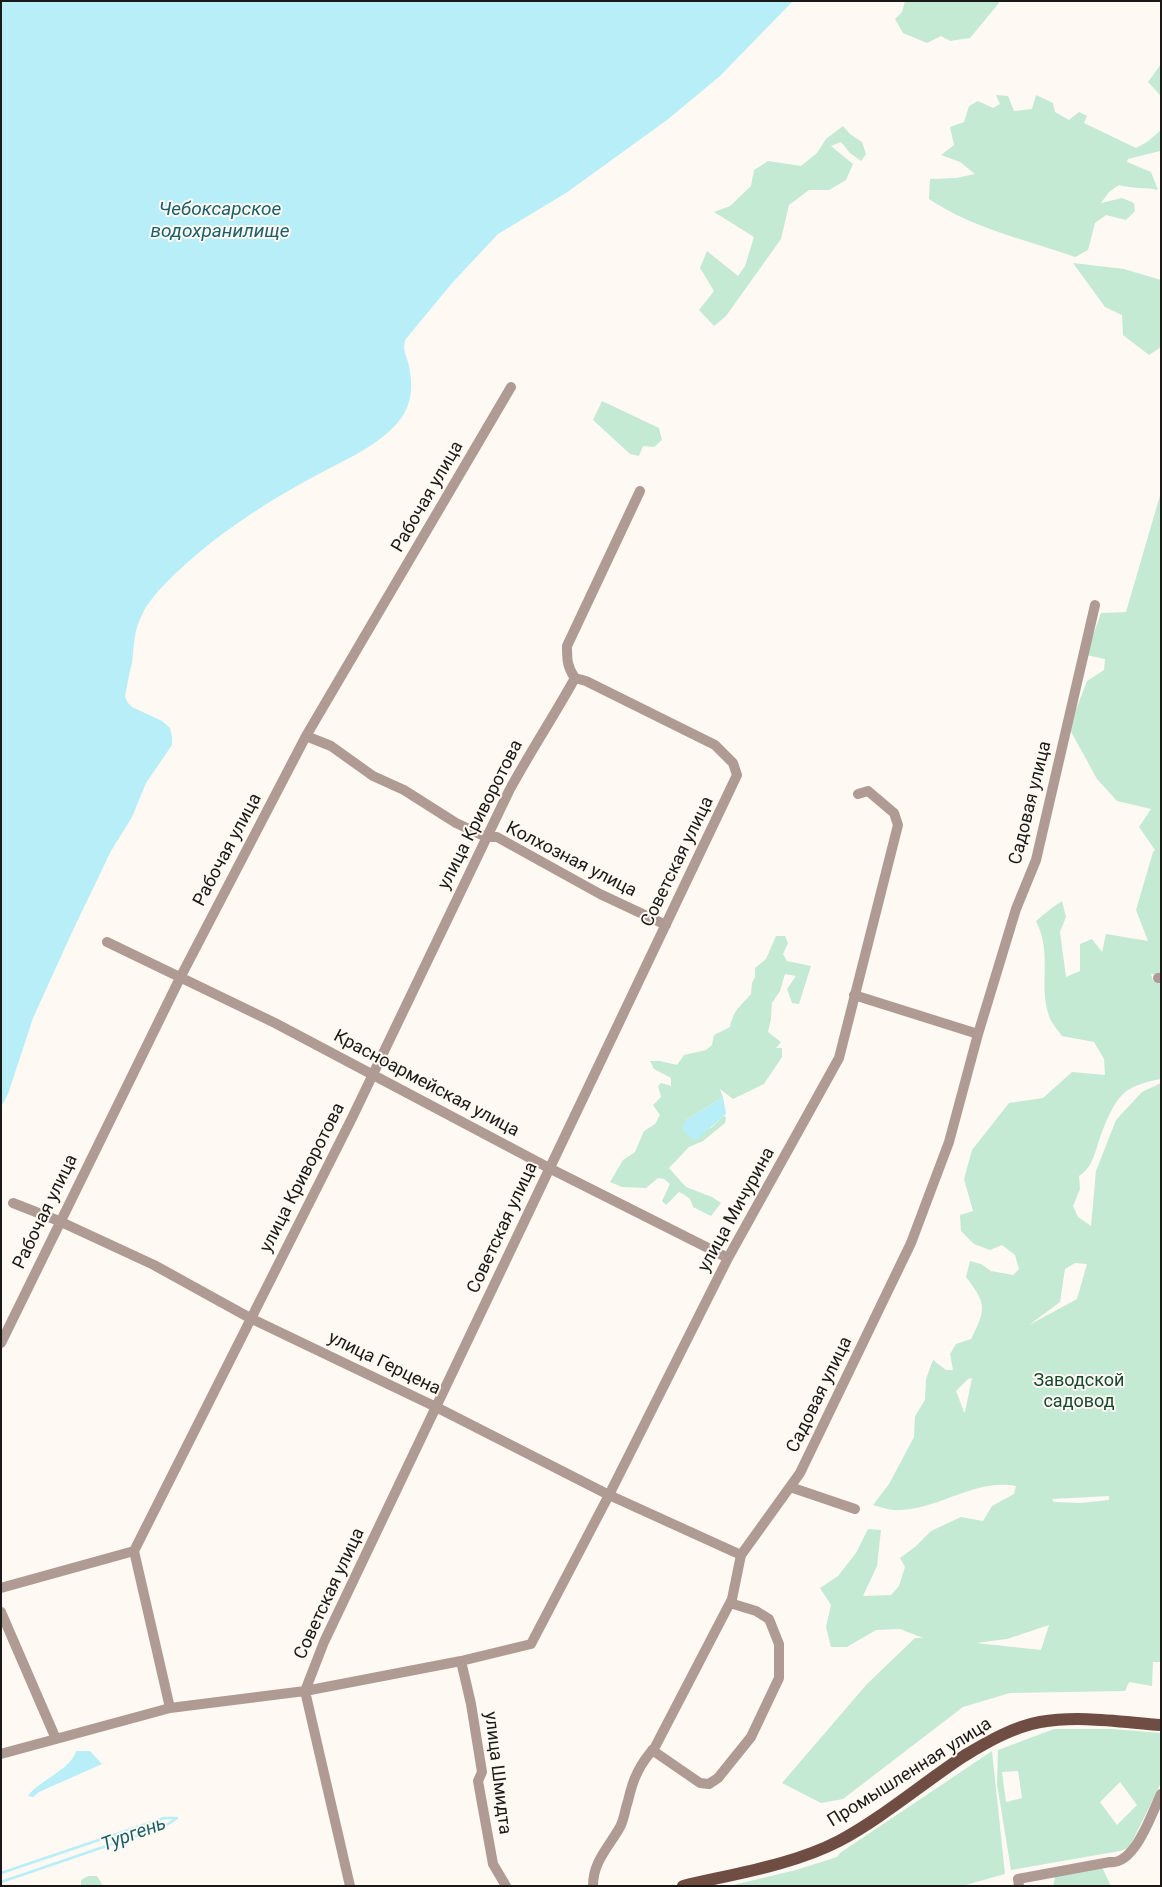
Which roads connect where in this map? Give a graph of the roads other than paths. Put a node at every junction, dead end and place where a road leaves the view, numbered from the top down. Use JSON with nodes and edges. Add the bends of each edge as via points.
{"nodes":[{"id":1,"x":512,"y":387,"type":"dead end"},
{"id":2,"x":640,"y":491,"type":"dead end"},
{"id":3,"x":1096,"y":604,"type":"dead end"},
{"id":4,"x":575,"y":678,"type":"junction"},
{"id":5,"x":306,"y":736,"type":"junction"},
{"id":6,"x":858,"y":794,"type":"dead end"},
{"id":7,"x":486,"y":837,"type":"junction"},
{"id":8,"x":666,"y":925,"type":"junction"},
{"id":9,"x":107,"y":942,"type":"dead end"},
{"id":10,"x":180,"y":978,"type":"junction"},
{"id":11,"x":854,"y":995,"type":"junction"},
{"id":12,"x":978,"y":1034,"type":"junction"},
{"id":13,"x":373,"y":1074,"type":"junction"},
{"id":14,"x":549,"y":1168,"type":"junction"},
{"id":15,"x":13,"y":1203,"type":"dead end"},
{"id":16,"x":59,"y":1221,"type":"junction"},
{"id":17,"x":728,"y":1258,"type":"junction"},
{"id":18,"x":250,"y":1318,"type":"junction"},
{"id":19,"x":1,"y":1343,"type":"edge"},
{"id":20,"x":436,"y":1407,"type":"junction"},
{"id":21,"x":790,"y":1487,"type":"junction"},
{"id":22,"x":609,"y":1495,"type":"junction"},
{"id":23,"x":855,"y":1509,"type":"dead end"},
{"id":24,"x":134,"y":1551,"type":"junction"},
{"id":25,"x":741,"y":1555,"type":"junction"},
{"id":26,"x":1,"y":1588,"type":"edge"},
{"id":27,"x":730,"y":1603,"type":"junction"},
{"id":28,"x":1,"y":1612,"type":"edge"},
{"id":29,"x":461,"y":1661,"type":"junction"},
{"id":30,"x":305,"y":1691,"type":"junction"},
{"id":31,"x":170,"y":1708,"type":"junction"},
{"id":32,"x":1161,"y":1725,"type":"edge"},
{"id":33,"x":56,"y":1739,"type":"junction"},
{"id":34,"x":652,"y":1750,"type":"junction"},
{"id":35,"x":1,"y":1754,"type":"edge"},
{"id":36,"x":1161,"y":1794,"type":"edge"},
{"id":37,"x":350,"y":1886,"type":"edge"},
{"id":38,"x":506,"y":1886,"type":"edge"},
{"id":39,"x":593,"y":1886,"type":"edge"},
{"id":40,"x":683,"y":1886,"type":"edge"},
{"id":41,"x":1019,"y":1886,"type":"edge"}],
"edges":[{"from":1,"to":5,"type":"street","name":"Рабочая улица"},
{"from":2,"to":4,"type":"street","via":[[567,646],[569,670]]},
{"from":3,"to":12,"type":"street","name":"Садовая улица","via":[[1036,860],[1016,909]]},
{"from":4,"to":7,"type":"street","name":"улица Криворотова","via":[[531,750]]},
{"from":4,"to":8,"type":"street","name":"Советская улица","via":[[715,745],[733,763],[737,775]]},
{"from":5,"to":7,"type":"street","name":"Колхозная улица","via":[[331,746],[372,776],[404,790],[456,823]]},
{"from":5,"to":10,"type":"street","name":"Рабочая улица"},
{"from":6,"to":11,"type":"street","name":"улица Мичурина","via":[[868,791],[894,813],[898,825]]},
{"from":7,"to":8,"type":"street","name":"Колхозная улица","via":[[497,837],[608,898]]},
{"from":7,"to":13,"type":"street","name":"улица Криворотова"},
{"from":8,"to":14,"type":"street","name":"Советская улица"},
{"from":9,"to":10,"type":"street","name":"Красноармейская улица"},
{"from":10,"to":13,"type":"street","name":"Красноармейская улица"},
{"from":10,"to":16,"type":"street","name":"Рабочая улица"},
{"from":11,"to":12,"type":"street"},
{"from":11,"to":17,"type":"street","name":"улица Мичурина","via":[[839,1058]]},
{"from":12,"to":21,"type":"street","name":"Садовая улица","via":[[949,1142],[911,1243]]},
{"from":13,"to":14,"type":"street","name":"Красноармейская улица"},
{"from":13,"to":18,"type":"street","name":"улица Криворотова"},
{"from":14,"to":17,"type":"street","name":"Красноармейская улица"},
{"from":14,"to":20,"type":"street","name":"Советская улица"},
{"from":15,"to":16,"type":"street","name":"улица Герцена"},
{"from":16,"to":18,"type":"street","name":"улица Герцена","via":[[154,1265]]},
{"from":16,"to":19,"type":"street","name":"Рабочая улица"},
{"from":17,"to":22,"type":"street","name":"улица Мичурина"},
{"from":18,"to":20,"type":"street","name":"улица Герцена"},
{"from":18,"to":24,"type":"street","name":"улица Криворотова"},
{"from":20,"to":22,"type":"street","name":"улица Герцена"},
{"from":20,"to":30,"type":"street","name":"Советская улица","via":[[324,1642]]},
{"from":21,"to":23,"type":"street"},
{"from":21,"to":25,"type":"street","name":"Садовая улица"},
{"from":22,"to":25,"type":"street","name":"улица Герцена"},
{"from":22,"to":29,"type":"street","name":"улица Мичурина","via":[[531,1644]]},
{"from":24,"to":26,"type":"street"},
{"from":24,"to":31,"type":"street"},
{"from":25,"to":27,"type":"street","name":"Садовая улица"},
{"from":27,"to":34,"type":"street","name":"Садовая улица"},
{"from":27,"to":34,"type":"street","via":[[769,1619],[779,1644],[779,1678],[751,1737],[718,1778],[709,1784],[700,1783]]},
{"from":28,"to":33,"type":"street"},
{"from":29,"to":30,"type":"street"},
{"from":29,"to":38,"type":"street","name":"улица Шмидта","via":[[482,1772],[478,1781],[493,1864]]},
{"from":30,"to":31,"type":"street"},
{"from":30,"to":37,"type":"street"},
{"from":31,"to":33,"type":"street"},
{"from":32,"to":40,"type":"main road","name":"Промышленная улица","via":[[1068,1720],[1039,1722],[1009,1732],[986,1742],[838,1841],[791,1860]]},
{"from":33,"to":35,"type":"street"},
{"from":34,"to":39,"type":"street","name":"Садовая улица","via":[[634,1779],[621,1826],[599,1858]]},
{"from":36,"to":41,"type":"street","via":[[1132,1853],[1115,1862],[1018,1879]]}]}
